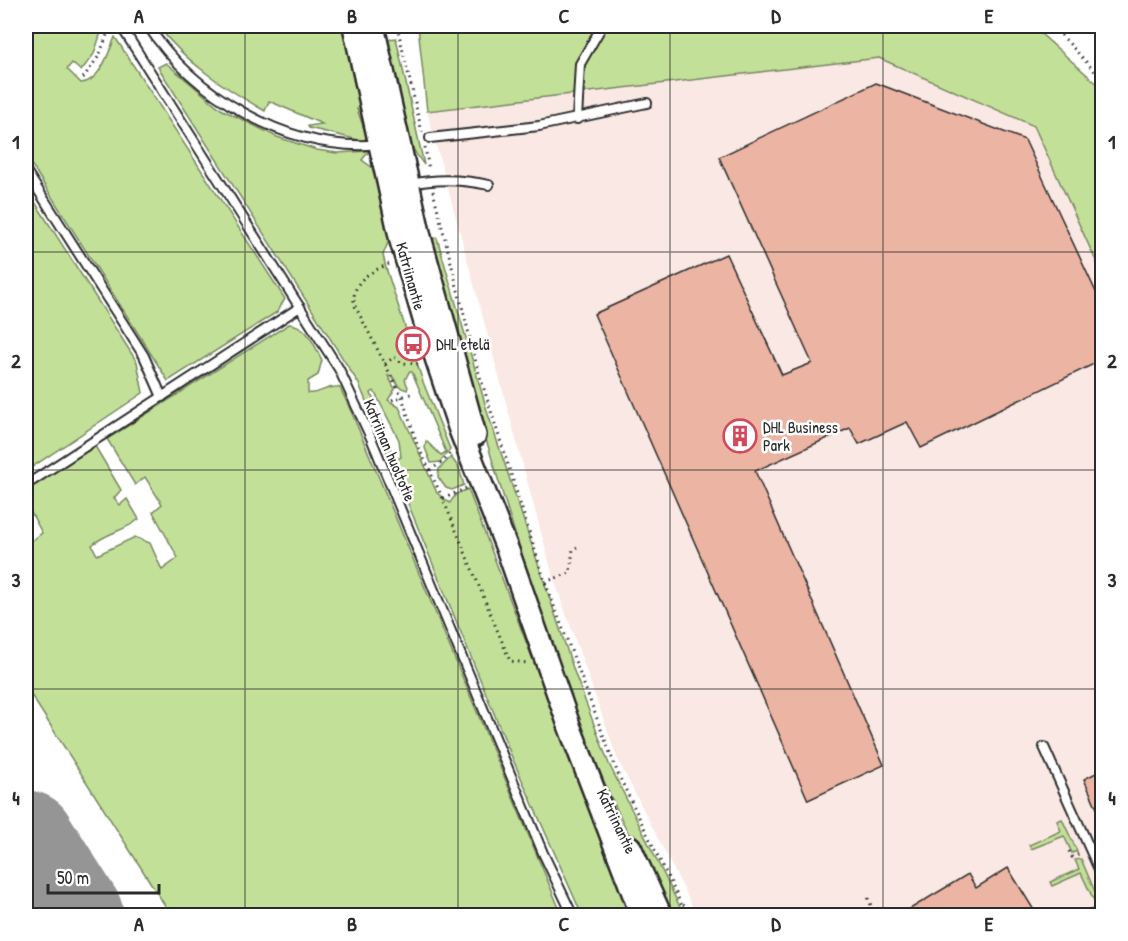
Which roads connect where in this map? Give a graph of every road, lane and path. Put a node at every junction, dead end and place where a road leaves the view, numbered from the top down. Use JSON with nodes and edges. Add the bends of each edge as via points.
{"nodes":[{"id":1,"x":111,"y":26,"type":"edge"},
{"id":2,"x":121,"y":26,"type":"edge"},
{"id":3,"x":148,"y":26,"type":"edge"},
{"id":4,"x":354,"y":26,"type":"edge"},
{"id":5,"x":373,"y":26,"type":"edge"},
{"id":6,"x":397,"y":26,"type":"edge"},
{"id":7,"x":602,"y":26,"type":"edge"},
{"id":8,"x":1053,"y":26,"type":"edge"},
{"id":9,"x":83,"y":78,"type":"dead end"},
{"id":10,"x":1102,"y":79,"type":"edge"},
{"id":11,"x":647,"y":103,"type":"dead end"},
{"id":12,"x":577,"y":119,"type":"junction"},
{"id":13,"x":430,"y":138,"type":"dead end"},
{"id":14,"x":368,"y":145,"type":"dead end"},
{"id":15,"x":26,"y":171,"type":"edge"},
{"id":16,"x":430,"y":180,"type":"junction"},
{"id":17,"x":489,"y":184,"type":"dead end"},
{"id":18,"x":398,"y":186,"type":"junction"},
{"id":19,"x":391,"y":263,"type":"dead end"},
{"id":20,"x":300,"y":307,"type":"junction"},
{"id":21,"x":385,"y":364,"type":"junction"},
{"id":22,"x":420,"y":364,"type":"dead end"},
{"id":23,"x":413,"y":393,"type":"dead end"},
{"id":24,"x":162,"y":397,"type":"junction"},
{"id":25,"x":402,"y":397,"type":"junction"},
{"id":26,"x":392,"y":400,"type":"dead end"},
{"id":27,"x":454,"y":448,"type":"dead end"},
{"id":28,"x":430,"y":471,"type":"junction"},
{"id":29,"x":26,"y":485,"type":"edge"},
{"id":30,"x":470,"y":487,"type":"dead end"},
{"id":31,"x":443,"y":499,"type":"junction"},
{"id":32,"x":577,"y":547,"type":"dead end"},
{"id":33,"x":545,"y":582,"type":"junction"},
{"id":34,"x":536,"y":664,"type":"dead end"},
{"id":35,"x":570,"y":728,"type":"junction"},
{"id":36,"x":1044,"y":747,"type":"dead end"},
{"id":37,"x":1102,"y":876,"type":"edge"},
{"id":38,"x":868,"y":898,"type":"dead end"},
{"id":39,"x":682,"y":904,"type":"junction"},
{"id":40,"x":573,"y":915,"type":"edge"},
{"id":41,"x":642,"y":915,"type":"edge"},
{"id":42,"x":661,"y":915,"type":"edge"},
{"id":43,"x":687,"y":915,"type":"edge"},
{"id":44,"x":704,"y":915,"type":"edge"},
{"id":45,"x":875,"y":915,"type":"edge"}],
"edges":[{"from":1,"to":9,"type":"path","via":[[99,56]]},
{"from":2,"to":20,"type":"lane","name":"Katriinan huoltotie"},
{"from":3,"to":14,"type":"lane","via":[[200,81],[246,115],[289,133],[337,145]]},
{"from":4,"to":18,"type":"main road","name":"Katriinantie"},
{"from":5,"to":18,"type":"main road","name":"Katriinantie"},
{"from":6,"to":16,"type":"path"},
{"from":7,"to":12,"type":"lane","via":[[580,64]]},
{"from":8,"to":10,"type":"path"},
{"from":11,"to":12,"type":"lane"},
{"from":12,"to":13,"type":"lane"},
{"from":15,"to":24,"type":"lane","via":[[144,356]]},
{"from":16,"to":17,"type":"lane","via":[[460,179]]},
{"from":16,"to":18,"type":"lane"},
{"from":16,"to":33,"type":"path","via":[[478,370]]},
{"from":18,"to":35,"type":"main road","name":"Katriinantie","via":[[431,343]]},
{"from":19,"to":21,"type":"path","via":[[365,275],[353,293],[354,304]]},
{"from":20,"to":24,"type":"lane"},
{"from":20,"to":40,"type":"lane","name":"Katriinan huoltotie","via":[[356,403],[543,853]]},
{"from":21,"to":22,"type":"path","via":[[394,357],[402,363]]},
{"from":21,"to":25,"type":"path"},
{"from":23,"to":25,"type":"path"},
{"from":24,"to":29,"type":"lane"},
{"from":25,"to":26,"type":"path"},
{"from":25,"to":28,"type":"path"},
{"from":27,"to":28,"type":"path"},
{"from":28,"to":31,"type":"path"},
{"from":30,"to":31,"type":"path"},
{"from":31,"to":34,"type":"path","via":[[510,661]]},
{"from":32,"to":33,"type":"path","via":[[573,549],[570,573]]},
{"from":33,"to":39,"type":"path","via":[[618,774]]},
{"from":35,"to":41,"type":"main road","name":"Katriinantie"},
{"from":35,"to":42,"type":"main road","name":"Katriinantie"},
{"from":36,"to":37,"type":"lane"},
{"from":38,"to":45,"type":"path"},
{"from":39,"to":43,"type":"path"},
{"from":39,"to":44,"type":"path"}]}
